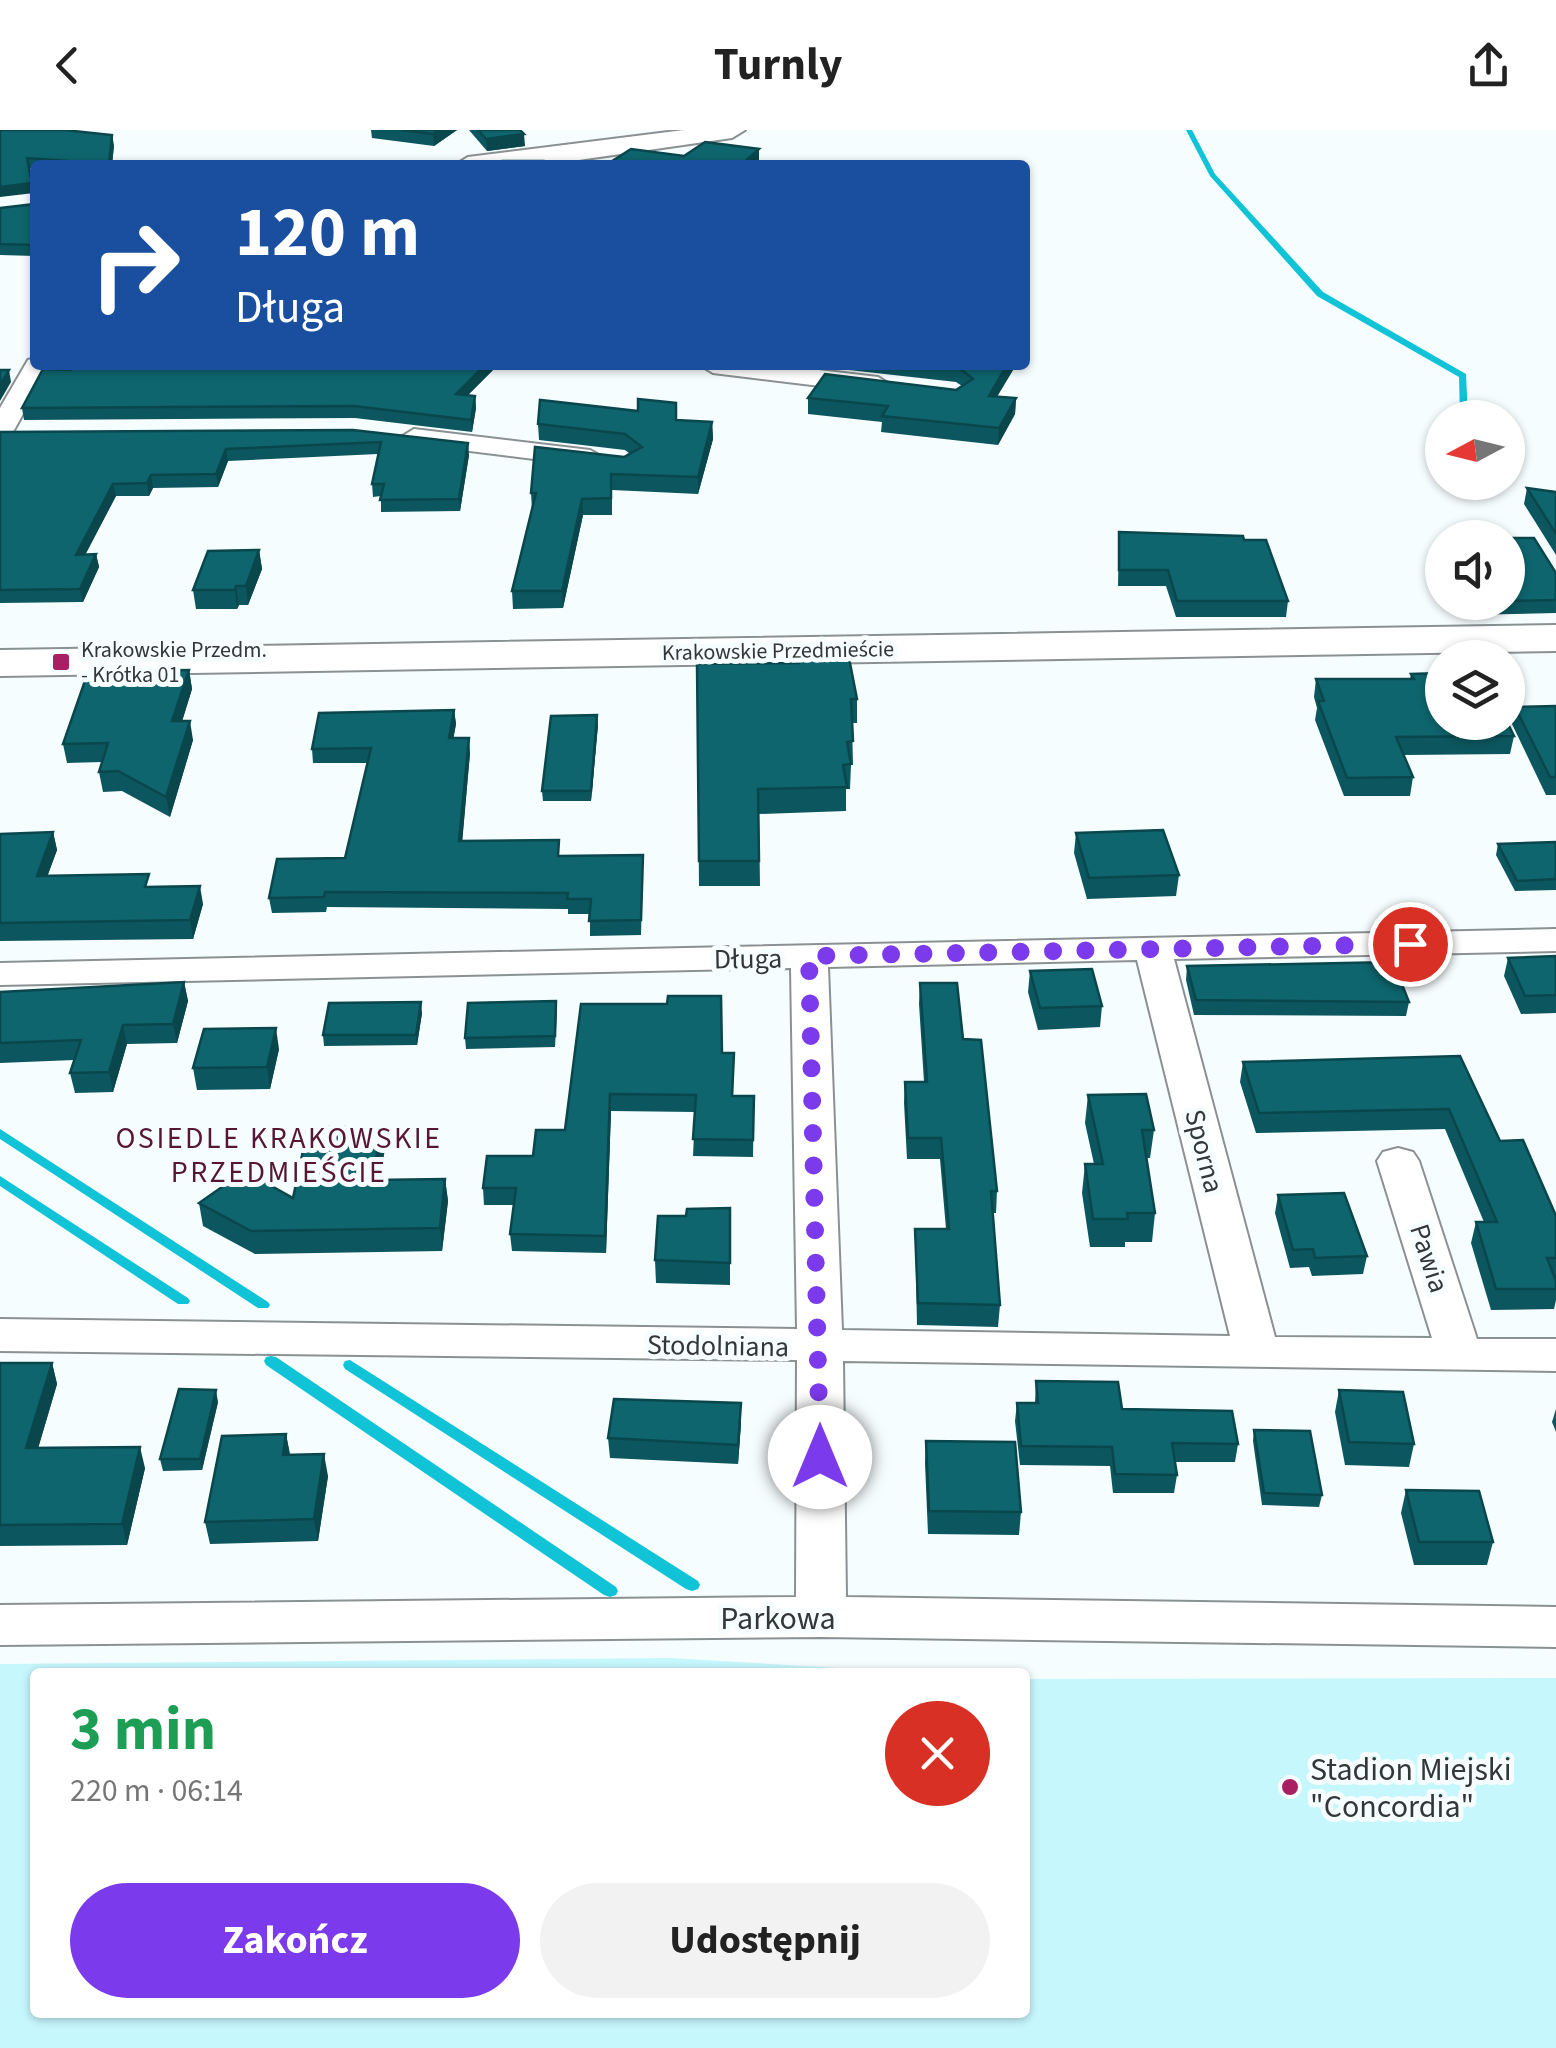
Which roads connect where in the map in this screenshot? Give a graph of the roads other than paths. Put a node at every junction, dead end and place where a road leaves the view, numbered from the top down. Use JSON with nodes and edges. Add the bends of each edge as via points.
{"nodes":[{"id":1,"x":732,"y":130,"type":"edge"},
{"id":2,"x":516,"y":160,"type":"edge"},
{"id":3,"x":34,"y":370,"type":"edge"},
{"id":4,"x":755,"y":370,"type":"edge"},
{"id":5,"x":899,"y":387,"type":"edge"},
{"id":6,"x":0,"y":432,"type":"edge"},
{"id":7,"x":40,"y":432,"type":"edge"},
{"id":8,"x":390,"y":434,"type":"edge"},
{"id":9,"x":626,"y":462,"type":"edge"},
{"id":10,"x":1556,"y":638,"type":"edge"},
{"id":11,"x":0,"y":663,"type":"edge"},
{"id":12,"x":1556,"y":940,"type":"edge"},
{"id":13,"x":1153,"y":949,"type":"junction"},
{"id":14,"x":809,"y":956,"type":"junction"},
{"id":15,"x":0,"y":974,"type":"edge"},
{"id":16,"x":1398,"y":1161,"type":"dead end"},
{"id":17,"x":0,"y":1335,"type":"edge"},
{"id":18,"x":820,"y":1348,"type":"junction"},
{"id":19,"x":1257,"y":1353,"type":"junction"},
{"id":20,"x":1460,"y":1354,"type":"junction"},
{"id":21,"x":1556,"y":1355,"type":"edge"},
{"id":22,"x":821,"y":1618,"type":"junction"},
{"id":23,"x":0,"y":1625,"type":"edge"},
{"id":24,"x":1556,"y":1628,"type":"edge"}],
"edges":[{"from":1,"to":2,"type":"street"},
{"from":3,"to":6,"type":"street"},
{"from":4,"to":5,"type":"street"},
{"from":6,"to":7,"type":"street"},
{"from":8,"to":9,"type":"street"},
{"from":10,"to":11,"type":"main road","name":"Krakowskie Przedmieście"},
{"from":12,"to":13,"type":"street","name":"Długa"},
{"from":13,"to":14,"type":"street","name":"Długa"},
{"from":13,"to":19,"type":"street","name":"Sporna"},
{"from":14,"to":15,"type":"street","name":"Długa"},
{"from":14,"to":18,"type":"street"},
{"from":16,"to":20,"type":"street","name":"Pawia"},
{"from":17,"to":18,"type":"street","name":"Stodolniana","via":[[266,1334]]},
{"from":18,"to":19,"type":"street","name":"Stodolniana"},
{"from":18,"to":22,"type":"street"},
{"from":19,"to":20,"type":"street","name":"Stodolniana"},
{"from":20,"to":21,"type":"street","name":"Stodolniana"},
{"from":22,"to":23,"type":"street","name":"Parkowa"},
{"from":22,"to":24,"type":"street","name":"Parkowa"}]}
